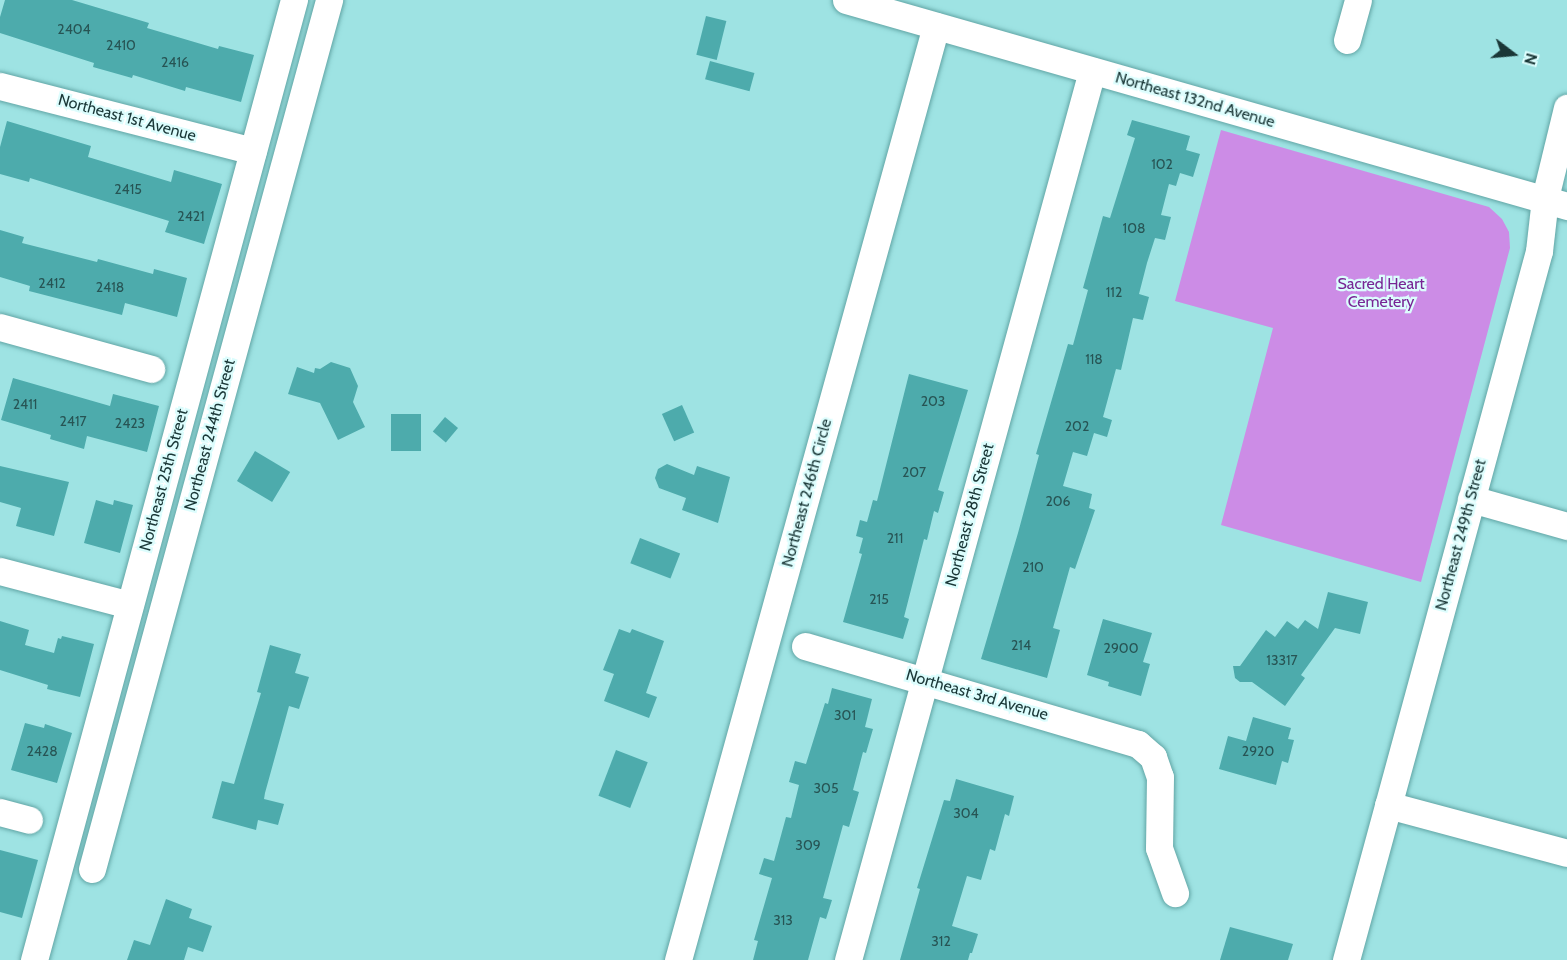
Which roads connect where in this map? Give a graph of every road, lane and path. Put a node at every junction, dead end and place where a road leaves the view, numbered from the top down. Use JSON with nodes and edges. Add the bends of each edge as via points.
{"nodes":[{"id":1,"x":294,"y":0,"type":"edge"},
{"id":2,"x":329,"y":0,"type":"edge"},
{"id":3,"x":846,"y":0,"type":"edge"},
{"id":4,"x":1358,"y":0,"type":"edge"},
{"id":5,"x":936,"y":26,"type":"junction"},
{"id":6,"x":1347,"y":40,"type":"dead end"},
{"id":7,"x":1092,"y":71,"type":"junction"},
{"id":8,"x":0,"y":86,"type":"edge"},
{"id":9,"x":1567,"y":108,"type":"edge"},
{"id":10,"x":253,"y":151,"type":"junction"},
{"id":11,"x":1567,"y":170,"type":"edge"},
{"id":12,"x":1556,"y":202,"type":"edge"},
{"id":13,"x":0,"y":327,"type":"edge"},
{"id":14,"x":151,"y":369,"type":"dead end"},
{"id":15,"x":1471,"y":499,"type":"junction"},
{"id":16,"x":1567,"y":526,"type":"edge"},
{"id":17,"x":0,"y":571,"type":"edge"},
{"id":18,"x":130,"y":605,"type":"junction"},
{"id":19,"x":806,"y":646,"type":"dead end"},
{"id":20,"x":925,"y":680,"type":"junction"},
{"id":21,"x":1388,"y":805,"type":"junction"},
{"id":22,"x":0,"y":812,"type":"edge"},
{"id":23,"x":29,"y":820,"type":"dead end"},
{"id":24,"x":1567,"y":853,"type":"edge"},
{"id":25,"x":92,"y":869,"type":"dead end"},
{"id":26,"x":1175,"y":893,"type":"dead end"},
{"id":27,"x":33,"y":960,"type":"edge"},
{"id":28,"x":678,"y":960,"type":"edge"},
{"id":29,"x":848,"y":960,"type":"edge"},
{"id":30,"x":1346,"y":960,"type":"edge"}],
"edges":[{"from":1,"to":10,"type":"street","name":"Northeast 25th Street"},
{"from":2,"to":25,"type":"street","name":"Northeast 244th Street"},
{"from":3,"to":5,"type":"street","name":"Northeast 132nd Avenue"},
{"from":4,"to":6,"type":"street"},
{"from":5,"to":7,"type":"street","name":"Northeast 132nd Avenue"},
{"from":5,"to":28,"type":"street","name":"Northeast 246th Circle"},
{"from":7,"to":12,"type":"street","name":"Northeast 132nd Avenue"},
{"from":7,"to":20,"type":"street","name":"Northeast 28th Street"},
{"from":8,"to":10,"type":"street","name":"Northeast 1st Avenue"},
{"from":9,"to":12,"type":"street","name":"Northeast 249th Street"},
{"from":10,"to":18,"type":"street","name":"Northeast 25th Street"},
{"from":11,"to":12,"type":"street"},
{"from":12,"to":15,"type":"street","name":"Northeast 249th Street"},
{"from":13,"to":14,"type":"street"},
{"from":15,"to":16,"type":"street"},
{"from":15,"to":21,"type":"street","name":"Northeast 249th Street"},
{"from":17,"to":18,"type":"street"},
{"from":18,"to":27,"type":"street","name":"Northeast 25th Street"},
{"from":19,"to":20,"type":"street","name":"Northeast 3rd Avenue"},
{"from":20,"to":26,"type":"street","name":"Northeast 3rd Avenue","via":[[1130,740],[1146,750],[1158,767],[1159,848]]},
{"from":20,"to":29,"type":"street","name":"Northeast 28th Street"},
{"from":21,"to":24,"type":"street"},
{"from":21,"to":30,"type":"street","name":"Northeast 249th Street"},
{"from":22,"to":23,"type":"street"}]}
